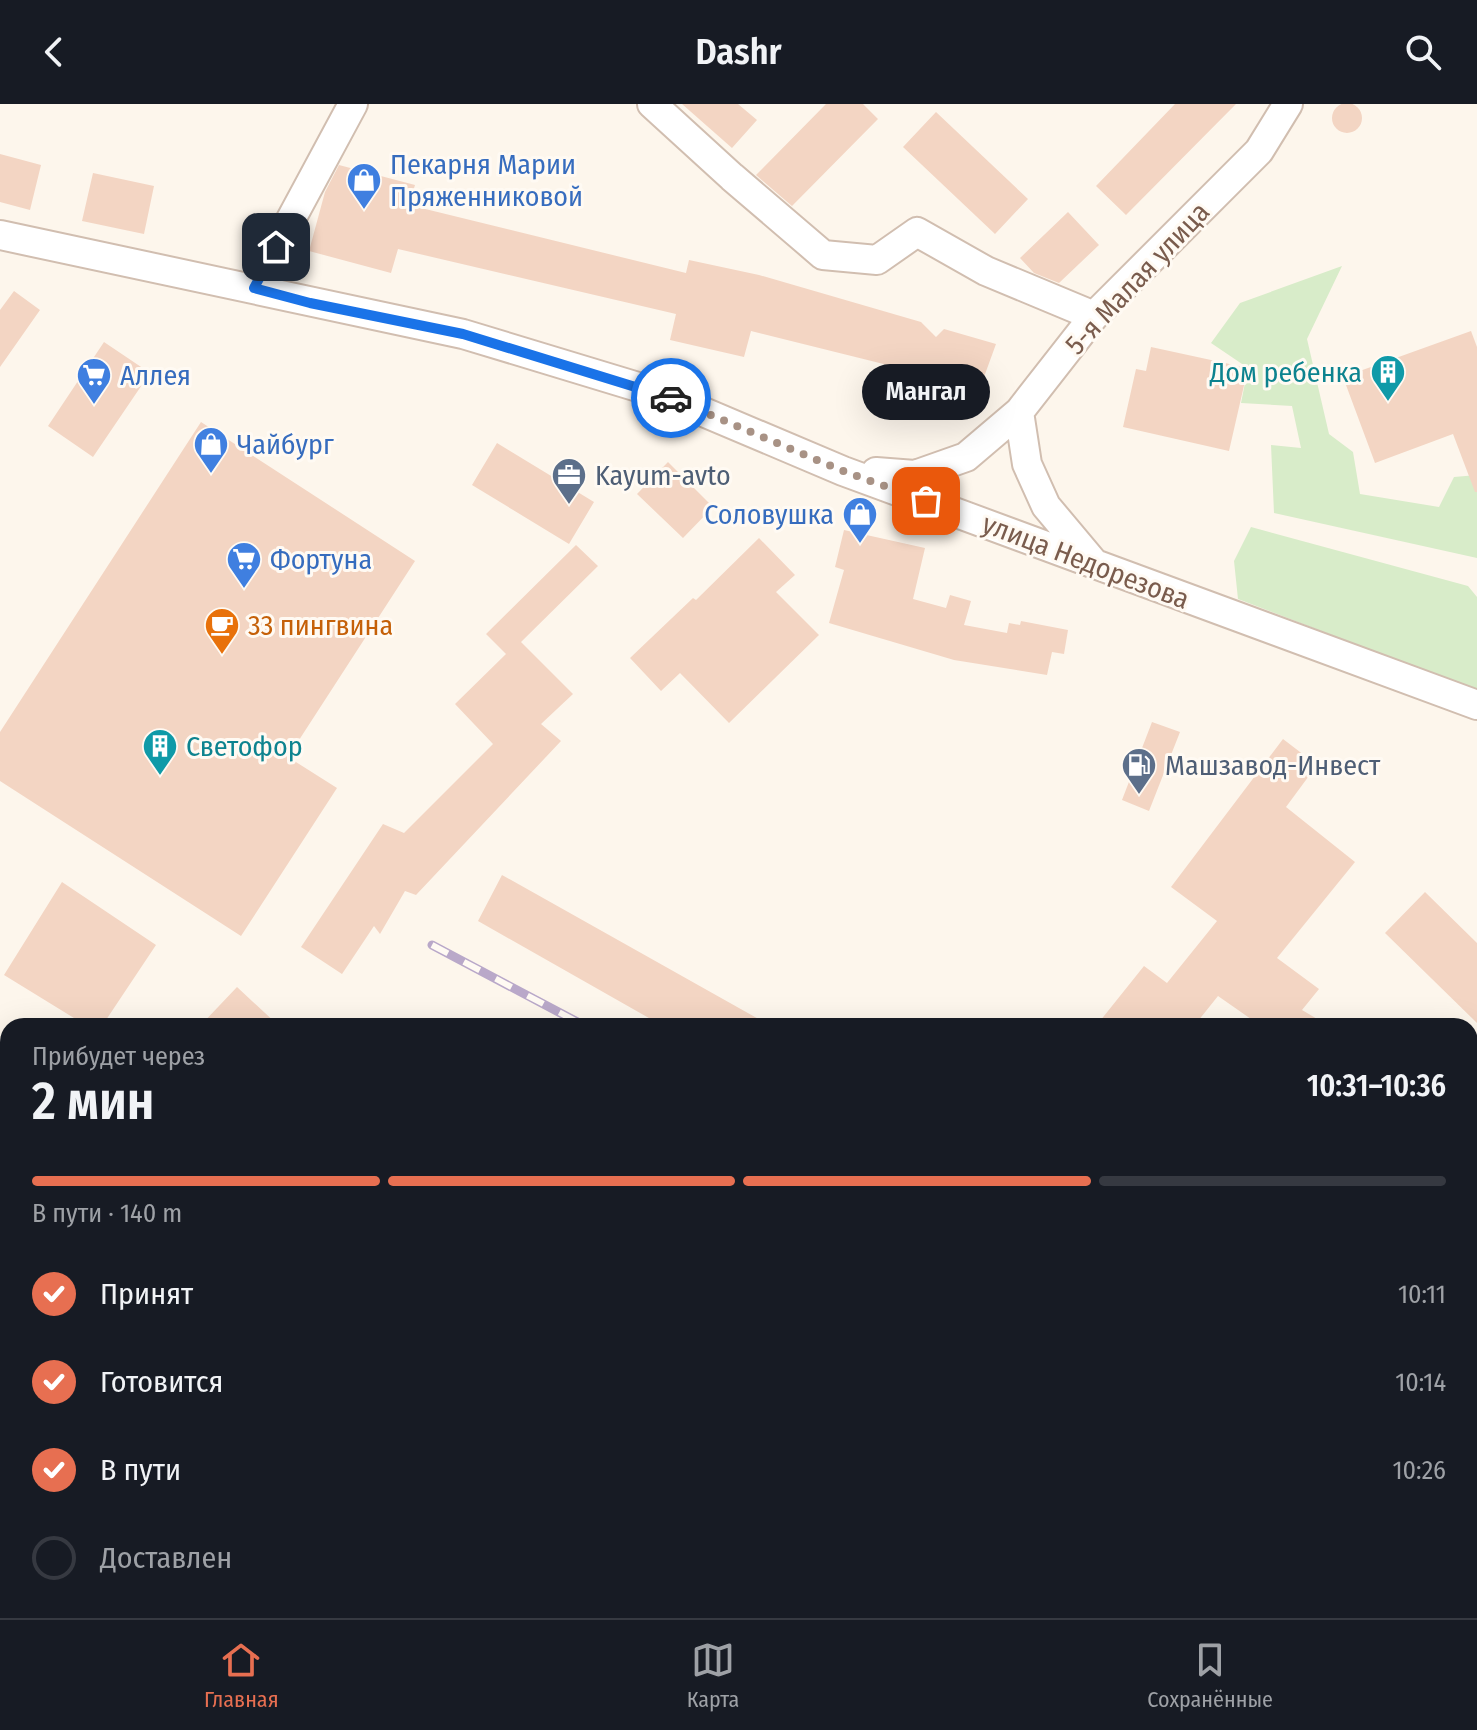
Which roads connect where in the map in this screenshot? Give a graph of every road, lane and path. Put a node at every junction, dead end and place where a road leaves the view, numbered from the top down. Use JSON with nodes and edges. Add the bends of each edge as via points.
{"nodes":[{"id":1,"x":353,"y":104,"type":"edge"},
{"id":2,"x":652,"y":104,"type":"edge"},
{"id":3,"x":1288,"y":104,"type":"edge"},
{"id":4,"x":0,"y":235,"type":"edge"},
{"id":5,"x":254,"y":288,"type":"junction"},
{"id":6,"x":1094,"y":316,"type":"junction"},
{"id":7,"x":1019,"y":412,"type":"junction"},
{"id":8,"x":843,"y":471,"type":"junction"},
{"id":9,"x":1093,"y":562,"type":"junction"},
{"id":10,"x":1477,"y":705,"type":"edge"}],
"edges":[{"from":1,"to":5,"type":"street"},
{"from":2,"to":6,"type":"street","via":[[823,255],[877,260],[917,232],[986,271]]},
{"from":3,"to":6,"type":"street","name":"5-я Малая улица","via":[[1259,151]]},
{"from":4,"to":5,"type":"street","name":"улица Недорезова"},
{"from":5,"to":8,"type":"street","name":"улица Недорезова","via":[[463,334],[616,380]]},
{"from":6,"to":7,"type":"street","name":"5-я Малая улица"},
{"from":7,"to":8,"type":"street","name":"5-я Малая улица","via":[[966,457],[915,475]]},
{"from":7,"to":9,"type":"street","via":[[1027,464],[1046,506]]},
{"from":8,"to":9,"type":"street","name":"улица Недорезова"},
{"from":9,"to":10,"type":"street","name":"улица Недорезова"}]}
